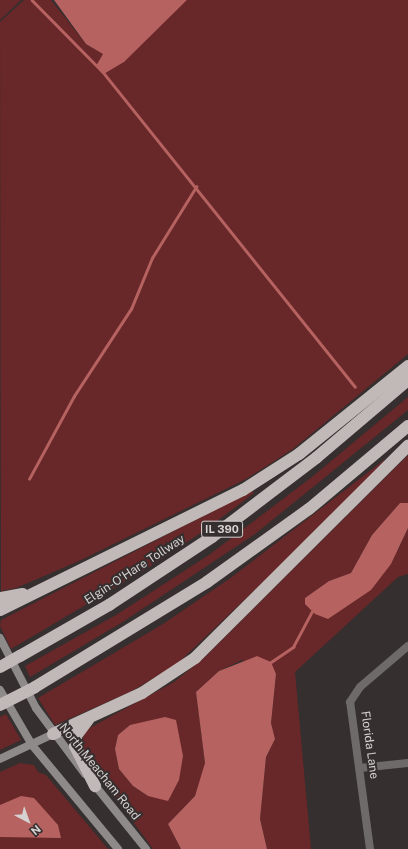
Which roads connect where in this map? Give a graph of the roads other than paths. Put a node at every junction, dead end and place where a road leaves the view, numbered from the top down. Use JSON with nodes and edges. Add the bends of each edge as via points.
{"nodes":[{"id":1,"x":408,"y":366,"type":"edge"},
{"id":2,"x":408,"y":380,"type":"edge"},
{"id":3,"x":408,"y":426,"type":"edge"},
{"id":4,"x":408,"y":446,"type":"edge"},
{"id":5,"x":38,"y":591,"type":"junction"},
{"id":6,"x":0,"y":598,"type":"edge"},
{"id":7,"x":0,"y":610,"type":"edge"},
{"id":8,"x":0,"y":638,"type":"edge"},
{"id":9,"x":408,"y":646,"type":"edge"},
{"id":10,"x":0,"y":667,"type":"edge"},
{"id":11,"x":0,"y":690,"type":"edge"},
{"id":12,"x":0,"y":705,"type":"edge"},
{"id":13,"x":92,"y":716,"type":"junction"},
{"id":14,"x":53,"y":734,"type":"junction"},
{"id":15,"x":32,"y":745,"type":"junction"},
{"id":16,"x":0,"y":759,"type":"edge"},
{"id":17,"x":408,"y":763,"type":"edge"},
{"id":18,"x":360,"y":768,"type":"junction"},
{"id":19,"x":95,"y":786,"type":"junction"},
{"id":20,"x":118,"y":849,"type":"edge"},
{"id":21,"x":146,"y":849,"type":"edge"},
{"id":22,"x":370,"y":849,"type":"edge"}],
"edges":[{"from":1,"to":5,"type":"highway","via":[[269,475]]},
{"from":2,"to":10,"type":"highway","name":"Elgin-O'Hare Tollway","number":"IL 390","bridge":true,"via":[[316,458],[212,537],[109,605]]},
{"from":3,"to":12,"type":"highway","number":"IL 390","bridge":true,"via":[[326,495],[239,560],[142,624]]},
{"from":4,"to":13,"type":"highway","via":[[195,658],[161,682]]},
{"from":5,"to":6,"type":"highway"},
{"from":5,"to":7,"type":"highway"},
{"from":8,"to":14,"type":"main road","name":"North Meacham Road","via":[[36,708]]},
{"from":9,"to":18,"type":"street","name":"Florida Lane","via":[[360,686],[350,702]]},
{"from":11,"to":15,"type":"main road"},
{"from":13,"to":14,"type":"highway"},
{"from":13,"to":19,"type":"highway","via":[[76,736],[74,746]]},
{"from":14,"to":15,"type":"main road"},
{"from":14,"to":19,"type":"main road","name":"North Meacham Road"},
{"from":15,"to":16,"type":"main road"},
{"from":15,"to":20,"type":"main road"},
{"from":17,"to":18,"type":"street"},
{"from":18,"to":22,"type":"street","name":"Florida Lane"},
{"from":19,"to":21,"type":"main road","name":"North Meacham Road"}]}
